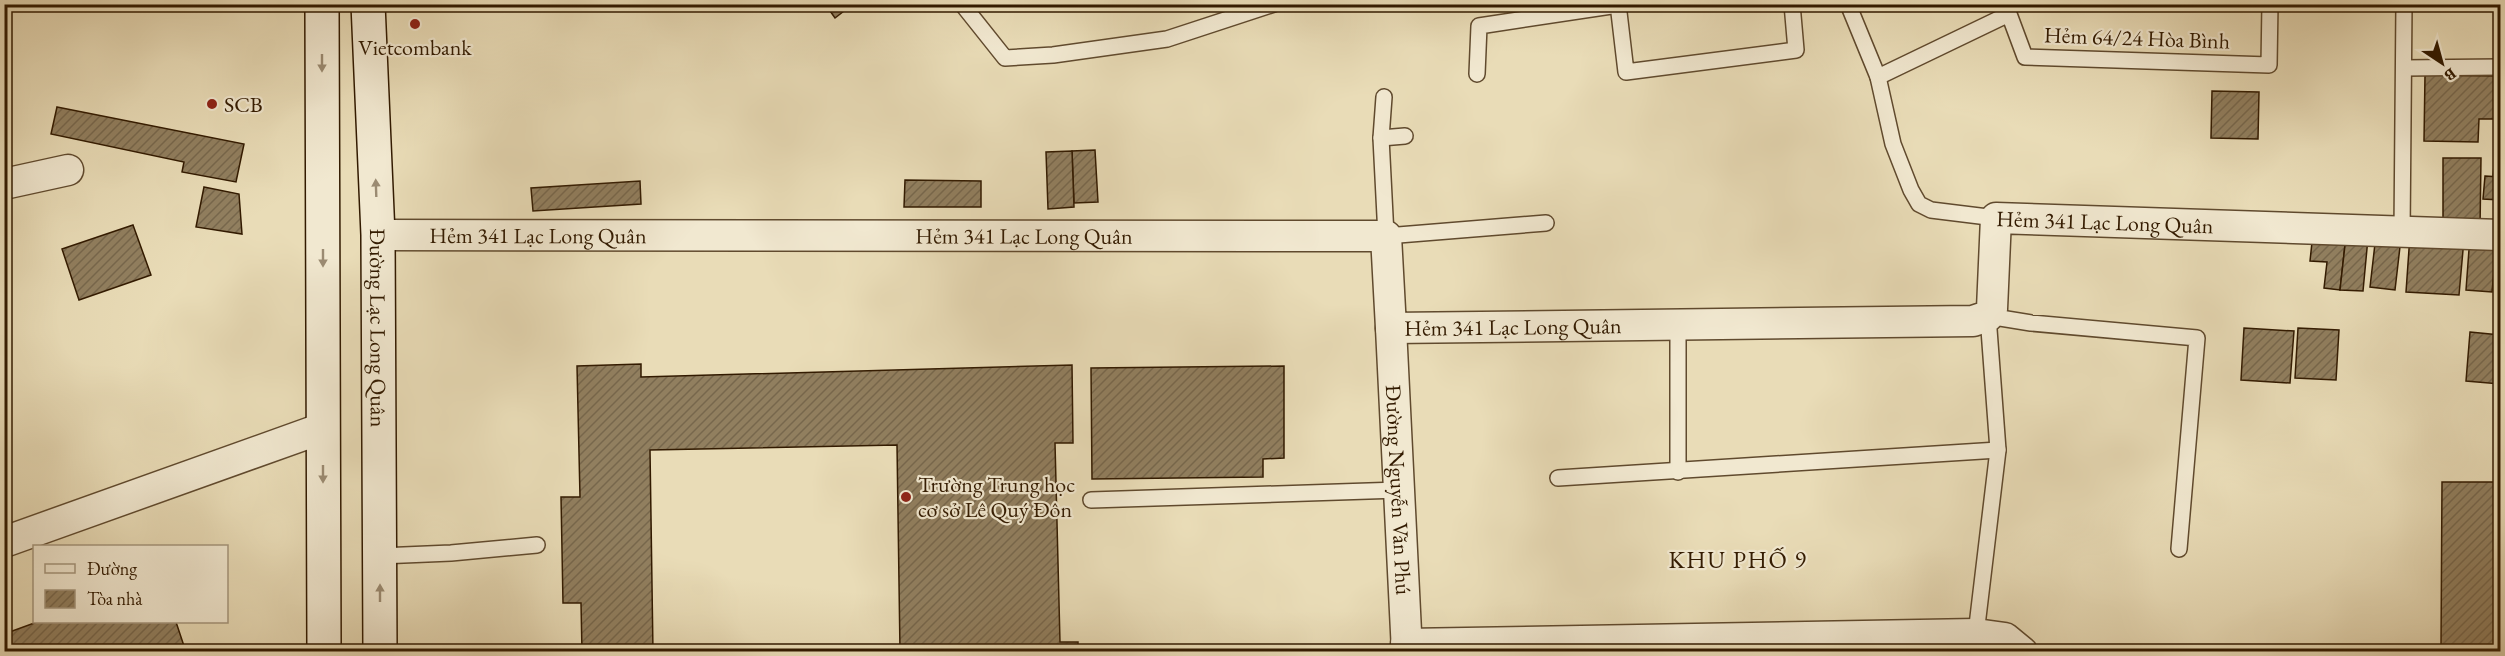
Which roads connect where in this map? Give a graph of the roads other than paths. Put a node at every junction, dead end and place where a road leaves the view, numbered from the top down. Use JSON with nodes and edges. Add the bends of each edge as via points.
{"nodes":[{"id":1,"x":322,"y":4,"type":"edge"},
{"id":2,"x":368,"y":4,"type":"edge"},
{"id":3,"x":962,"y":4,"type":"edge"},
{"id":4,"x":1274,"y":4,"type":"edge"},
{"id":5,"x":1792,"y":4,"type":"edge"},
{"id":6,"x":1848,"y":4,"type":"edge"},
{"id":7,"x":2271,"y":4,"type":"edge"},
{"id":8,"x":2404,"y":4,"type":"edge"},
{"id":9,"x":1618,"y":5,"type":"edge"},
{"id":10,"x":2006,"y":9,"type":"edge"},
{"id":11,"x":2500,"y":67,"type":"edge"},
{"id":12,"x":2403,"y":68,"type":"junction"},
{"id":13,"x":1477,"y":74,"type":"dead end"},
{"id":14,"x":1878,"y":77,"type":"junction"},
{"id":15,"x":1384,"y":97,"type":"dead end"},
{"id":16,"x":1405,"y":136,"type":"dead end"},
{"id":17,"x":1381,"y":138,"type":"junction"},
{"id":18,"x":68,"y":170,"type":"dead end"},
{"id":19,"x":4,"y":184,"type":"edge"},
{"id":20,"x":1996,"y":219,"type":"junction"},
{"id":21,"x":1546,"y":223,"type":"dead end"},
{"id":22,"x":2402,"y":232,"type":"junction"},
{"id":23,"x":378,"y":235,"type":"junction"},
{"id":24,"x":2500,"y":235,"type":"edge"},
{"id":25,"x":1386,"y":236,"type":"junction"},
{"id":26,"x":1988,"y":316,"type":"junction"},
{"id":27,"x":1678,"y":325,"type":"junction"},
{"id":28,"x":1391,"y":328,"type":"junction"},
{"id":29,"x":323,"y":428,"type":"junction"},
{"id":30,"x":1998,"y":450,"type":"junction"},
{"id":31,"x":1678,"y":472,"type":"junction"},
{"id":32,"x":1558,"y":478,"type":"dead end"},
{"id":33,"x":1399,"y":490,"type":"junction"},
{"id":34,"x":1091,"y":500,"type":"dead end"},
{"id":35,"x":4,"y":542,"type":"edge"},
{"id":36,"x":537,"y":545,"type":"dead end"},
{"id":37,"x":2179,"y":549,"type":"dead end"},
{"id":38,"x":380,"y":556,"type":"junction"},
{"id":39,"x":1976,"y":634,"type":"junction"},
{"id":40,"x":1406,"y":648,"type":"edge"},
{"id":41,"x":324,"y":651,"type":"edge"},
{"id":42,"x":380,"y":651,"type":"edge"},
{"id":43,"x":2022,"y":651,"type":"edge"}],
"edges":[{"from":1,"to":29,"type":"main road","one_way":true},
{"from":23,"to":2,"type":"main road","name":"Đường Lạc Long Quân","one_way":true},
{"from":3,"to":4,"type":"lane","via":[[1005,58],[1167,39]]},
{"from":5,"to":9,"type":"lane","via":[[1796,50],[1626,72]]},
{"from":6,"to":14,"type":"lane"},
{"from":7,"to":10,"type":"lane","name":"Hẻm 64/24 Hòa Bình","via":[[2269,65],[2025,57]]},
{"from":8,"to":12,"type":"lane"},
{"from":9,"to":13,"type":"lane","via":[[1479,26]]},
{"from":10,"to":14,"type":"lane","name":"Hẻm 64/24 Hòa Bình"},
{"from":11,"to":12,"type":"lane"},
{"from":12,"to":22,"type":"lane"},
{"from":14,"to":20,"type":"lane","via":[[1893,144],[1918,204],[1931,210]]},
{"from":15,"to":17,"type":"lane"},
{"from":16,"to":17,"type":"lane"},
{"from":17,"to":25,"type":"lane"},
{"from":18,"to":19,"type":"street"},
{"from":20,"to":22,"type":"street","name":"Hẻm 341 Lạc Long Quân"},
{"from":20,"to":26,"type":"street","name":"Hẻm 341 Lạc Long Quân","via":[[1994,301]]},
{"from":21,"to":25,"type":"lane"},
{"from":22,"to":24,"type":"street","name":"Hẻm 341 Lạc Long Quân"},
{"from":23,"to":25,"type":"street","name":"Hẻm 341 Lạc Long Quân"},
{"from":23,"to":38,"type":"main road","name":"Đường Lạc Long Quân"},
{"from":25,"to":28,"type":"street","name":"Hẻm 341 Lạc Long Quân"},
{"from":26,"to":27,"type":"street","name":"Hẻm 341 Lạc Long Quân","via":[[1973,321]]},
{"from":26,"to":30,"type":"lane"},
{"from":26,"to":37,"type":"lane","via":[[2197,338]]},
{"from":27,"to":28,"type":"street","name":"Hẻm 341 Lạc Long Quân"},
{"from":27,"to":31,"type":"lane"},
{"from":28,"to":33,"type":"street","name":"Đường Nguyễn Văn Phú"},
{"from":29,"to":35,"type":"street"},
{"from":29,"to":41,"type":"main road","one_way":true},
{"from":30,"to":31,"type":"lane"},
{"from":30,"to":39,"type":"lane"},
{"from":31,"to":32,"type":"lane"},
{"from":33,"to":34,"type":"lane"},
{"from":33,"to":40,"type":"street","name":"Đường Nguyễn Văn Phú"},
{"from":36,"to":38,"type":"lane"},
{"from":42,"to":38,"type":"main road","name":"Đường Lạc Long Quân","one_way":true},
{"from":39,"to":40,"type":"street"},
{"from":39,"to":43,"type":"street","via":[[2005,638]]}]}
